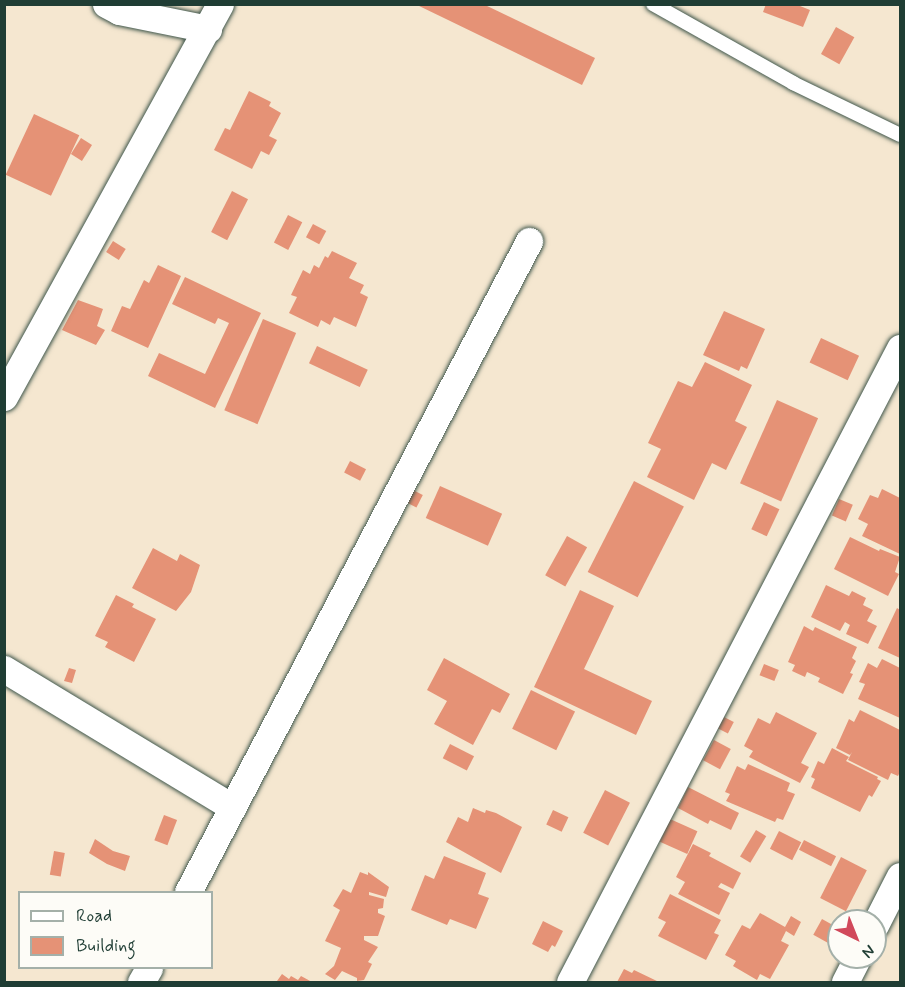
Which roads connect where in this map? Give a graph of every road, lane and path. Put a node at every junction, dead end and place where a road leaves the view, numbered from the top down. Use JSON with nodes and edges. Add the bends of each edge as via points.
{"nodes":[{"id":1,"x":106,"y":4,"type":"edge"},
{"id":2,"x":220,"y":4,"type":"edge"},
{"id":3,"x":653,"y":4,"type":"edge"},
{"id":4,"x":208,"y":29,"type":"junction"},
{"id":5,"x":900,"y":135,"type":"edge"},
{"id":6,"x":529,"y":241,"type":"dead end"},
{"id":7,"x":900,"y":348,"type":"edge"},
{"id":8,"x":4,"y":397,"type":"edge"},
{"id":9,"x":4,"y":669,"type":"edge"},
{"id":10,"x":232,"y":807,"type":"junction"},
{"id":11,"x":900,"y":876,"type":"edge"},
{"id":12,"x":189,"y":891,"type":"edge"},
{"id":13,"x":883,"y":909,"type":"edge"},
{"id":14,"x":570,"y":982,"type":"edge"}],
"edges":[{"from":1,"to":4,"type":"street","via":[[119,11]]},
{"from":2,"to":4,"type":"street"},
{"from":3,"to":5,"type":"lane","via":[[793,83]]},
{"from":4,"to":8,"type":"street"},
{"from":6,"to":10,"type":"street"},
{"from":7,"to":14,"type":"street"},
{"from":9,"to":10,"type":"street"},
{"from":10,"to":12,"type":"street"},
{"from":11,"to":13,"type":"street"}]}
